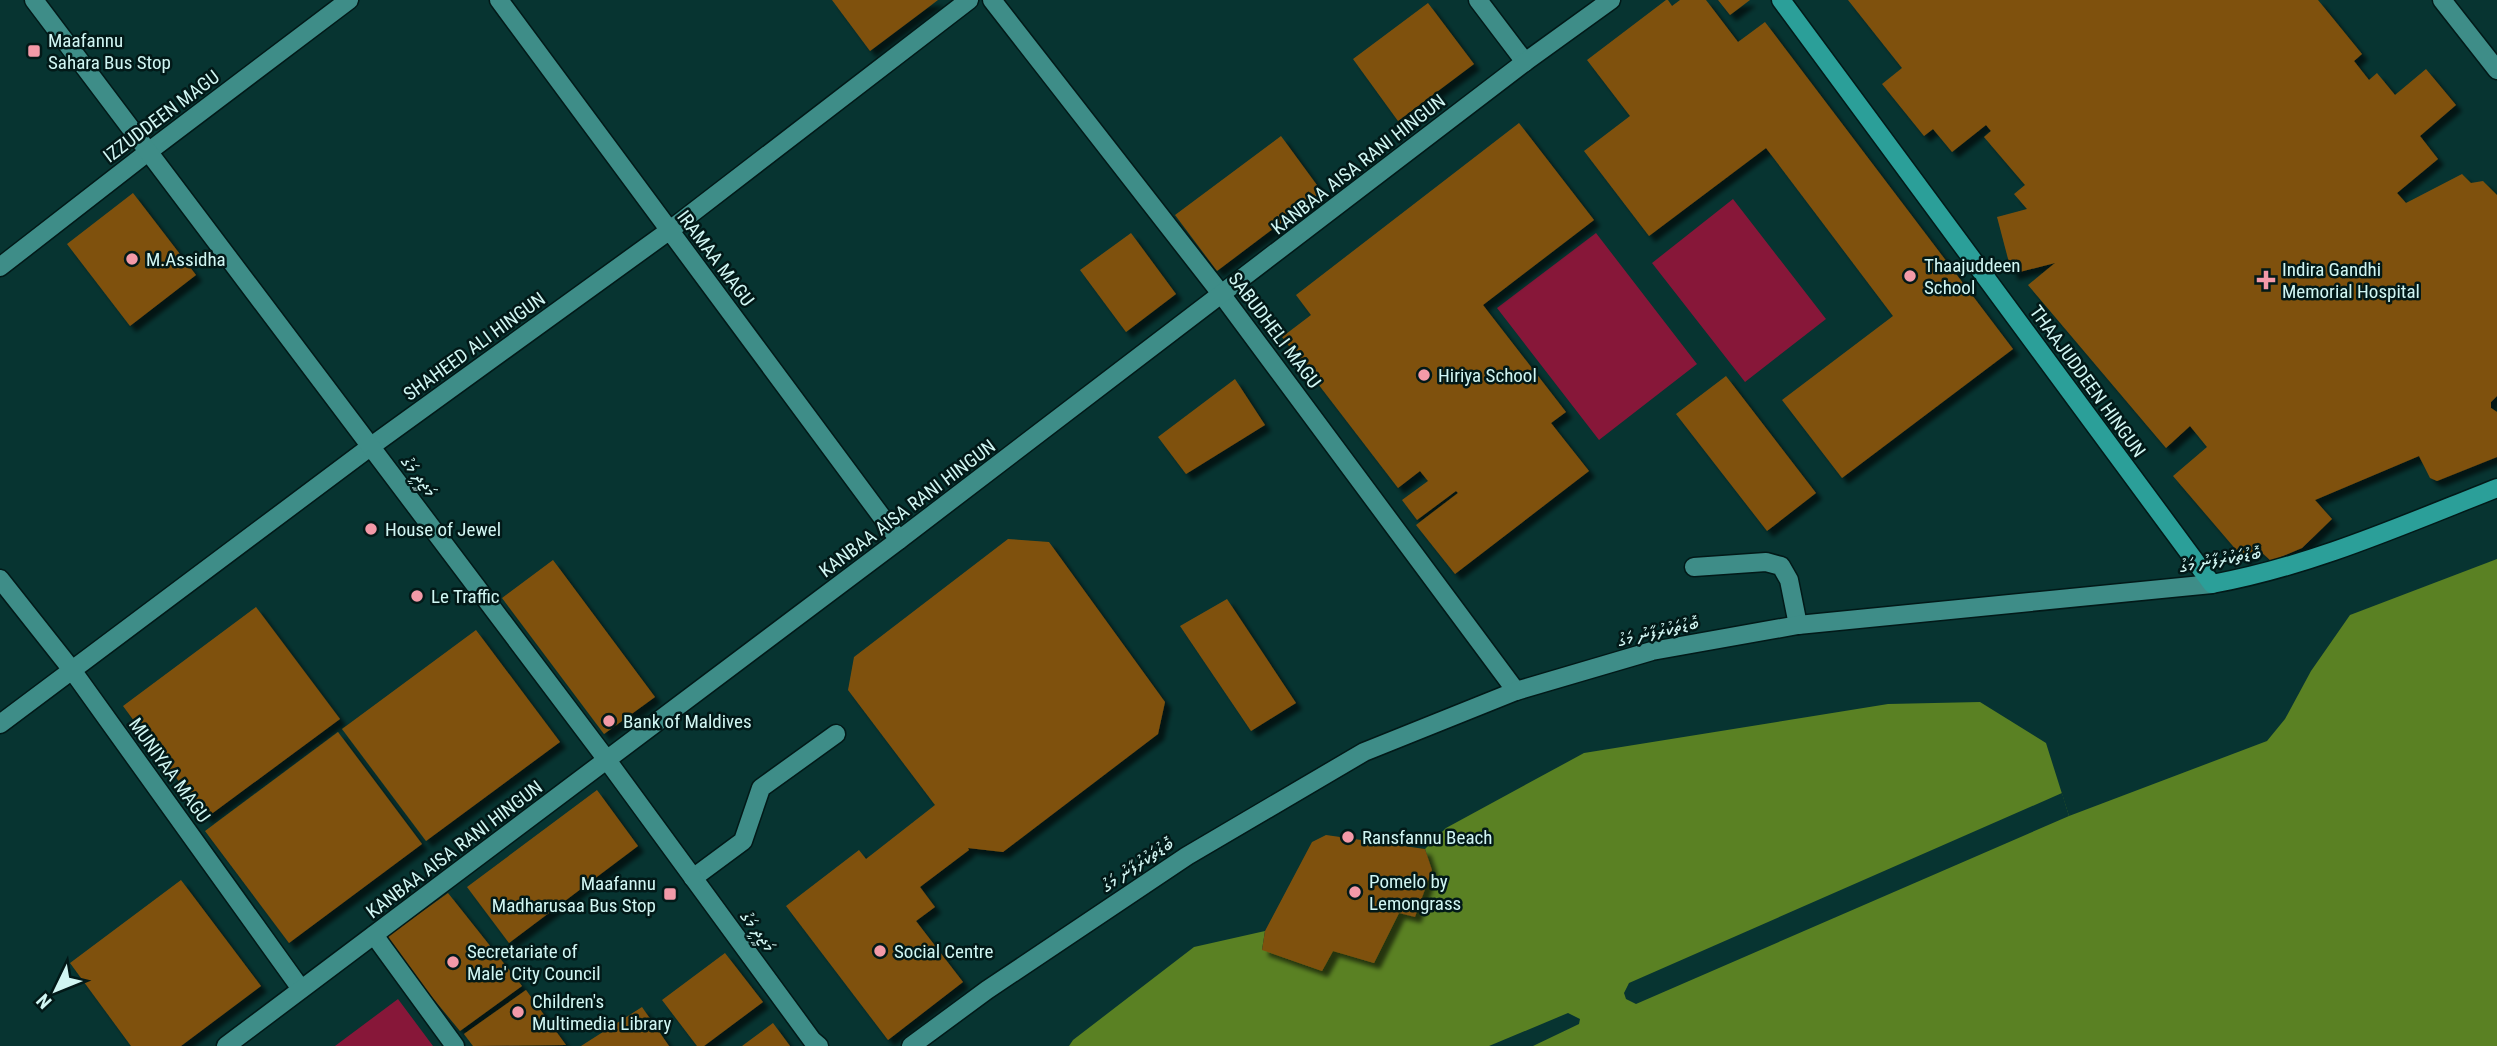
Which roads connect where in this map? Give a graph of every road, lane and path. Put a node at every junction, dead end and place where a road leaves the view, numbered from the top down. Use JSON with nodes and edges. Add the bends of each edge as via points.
{"nodes":[{"id":1,"x":34,"y":0,"type":"edge"},
{"id":2,"x":349,"y":0,"type":"edge"},
{"id":3,"x":499,"y":0,"type":"edge"},
{"id":4,"x":969,"y":0,"type":"edge"},
{"id":5,"x":992,"y":0,"type":"edge"},
{"id":6,"x":1478,"y":0,"type":"edge"},
{"id":7,"x":1611,"y":0,"type":"edge"},
{"id":8,"x":1781,"y":0,"type":"edge"},
{"id":9,"x":2441,"y":0,"type":"edge"},
{"id":10,"x":1525,"y":62,"type":"junction"},
{"id":11,"x":2497,"y":71,"type":"edge"},
{"id":12,"x":148,"y":152,"type":"junction"},
{"id":13,"x":670,"y":230,"type":"junction"},
{"id":14,"x":0,"y":267,"type":"edge"},
{"id":15,"x":1222,"y":295,"type":"junction"},
{"id":16,"x":370,"y":447,"type":"junction"},
{"id":17,"x":2497,"y":488,"type":"edge"},
{"id":18,"x":900,"y":540,"type":"junction"},
{"id":19,"x":1694,"y":567,"type":"dead end"},
{"id":20,"x":0,"y":579,"type":"edge"},
{"id":21,"x":2212,"y":584,"type":"junction"},
{"id":22,"x":1798,"y":625,"type":"junction"},
{"id":23,"x":72,"y":670,"type":"junction"},
{"id":24,"x":1516,"y":691,"type":"junction"},
{"id":25,"x":0,"y":724,"type":"edge"},
{"id":26,"x":836,"y":734,"type":"dead end"},
{"id":27,"x":607,"y":760,"type":"junction"},
{"id":28,"x":693,"y":878,"type":"junction"},
{"id":29,"x":374,"y":935,"type":"junction"},
{"id":30,"x":301,"y":989,"type":"junction"},
{"id":31,"x":226,"y":1046,"type":"edge"},
{"id":32,"x":455,"y":1046,"type":"edge"},
{"id":33,"x":819,"y":1046,"type":"edge"},
{"id":34,"x":911,"y":1046,"type":"edge"}],
"edges":[{"from":1,"to":12,"type":"street","name":"މަޖީދީ މަގު"},
{"from":2,"to":12,"type":"street","name":"IZZUDDEEN MAGU"},
{"from":3,"to":13,"type":"street","name":"IRAMAA MAGU"},
{"from":4,"to":13,"type":"street","name":"SHAHEED ALI HINGUN"},
{"from":5,"to":15,"type":"street","name":"SABUDHELI MAGU"},
{"from":6,"to":10,"type":"street"},
{"from":7,"to":10,"type":"street","name":"KANBAA AISA RANI HINGUN"},
{"from":8,"to":21,"type":"main road","name":"THAAJUDDEEN HINGUN"},
{"from":9,"to":11,"type":"street"},
{"from":10,"to":15,"type":"street","name":"KANBAA AISA RANI HINGUN"},
{"from":12,"to":14,"type":"street","name":"IZZUDDEEN MAGU"},
{"from":12,"to":16,"type":"street","name":"މަޖީދީ މަގު"},
{"from":13,"to":16,"type":"street","name":"SHAHEED ALI HINGUN"},
{"from":13,"to":18,"type":"street","name":"IRAMAA MAGU"},
{"from":15,"to":18,"type":"street","name":"KANBAA AISA RANI HINGUN"},
{"from":15,"to":24,"type":"street","name":"SABUDHELI MAGU"},
{"from":16,"to":23,"type":"street","name":"SHAHEED ALI HINGUN"},
{"from":16,"to":27,"type":"street","name":"މަޖީދީ މަގު"},
{"from":17,"to":21,"type":"main road","name":"ބޮޑުތަކުރުފާނު މަގު","via":[[2338,551],[2260,576]]},
{"from":18,"to":27,"type":"street","name":"KANBAA AISA RANI HINGUN"},
{"from":19,"to":22,"type":"street","via":[[1766,562],[1781,566],[1789,580]]},
{"from":20,"to":23,"type":"street","name":"MUNIYAA MAGU"},
{"from":21,"to":22,"type":"street","name":"ބޮޑުތަކުރުފާނު މަގު"},
{"from":22,"to":24,"type":"street","name":"ބޮޑުތަކުރުފާނު މަގު","via":[[1653,651]]},
{"from":23,"to":25,"type":"street","name":"SHAHEED ALI HINGUN"},
{"from":23,"to":30,"type":"street","name":"MUNIYAA MAGU"},
{"from":24,"to":34,"type":"street","name":"ބޮޑުތަކުރުފާނު މަގު","via":[[1364,752],[1211,842]]},
{"from":26,"to":28,"type":"street","via":[[761,788],[743,841]]},
{"from":27,"to":28,"type":"street","name":"މަޖީދީ މަގު"},
{"from":27,"to":29,"type":"street","name":"KANBAA AISA RANI HINGUN"},
{"from":28,"to":33,"type":"street","name":"މަޖީދީ މަގު"},
{"from":29,"to":30,"type":"street","name":"KANBAA AISA RANI HINGUN"},
{"from":29,"to":32,"type":"street"},
{"from":30,"to":31,"type":"street","name":"KANBAA AISA RANI HINGUN"}]}
